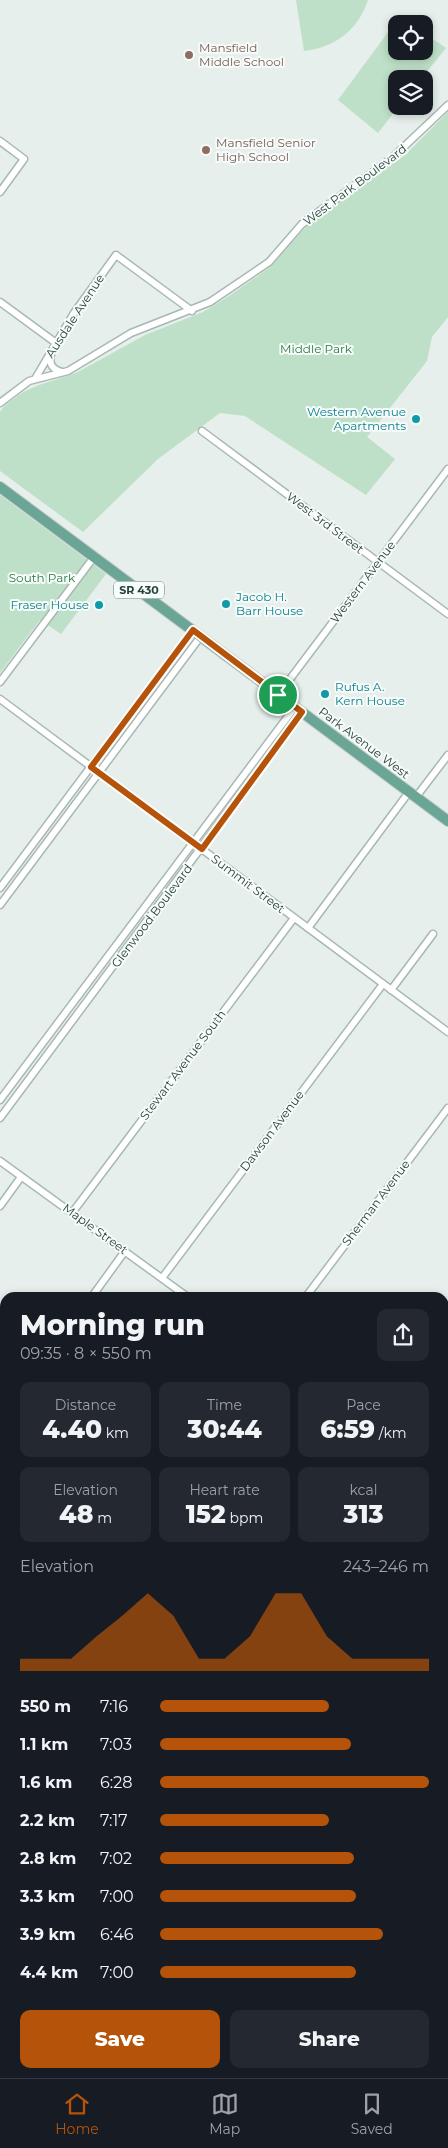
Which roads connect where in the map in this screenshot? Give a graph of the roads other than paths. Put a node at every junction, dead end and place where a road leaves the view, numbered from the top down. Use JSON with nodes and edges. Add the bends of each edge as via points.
{"nodes":[{"id":1,"x":448,"y":105,"type":"edge"},
{"id":2,"x":0,"y":142,"type":"edge"},
{"id":3,"x":0,"y":192,"type":"edge"},
{"id":4,"x":0,"y":302,"type":"edge"},
{"id":5,"x":192,"y":310,"type":"junction"},
{"id":6,"x":56,"y":343,"type":"junction"},
{"id":7,"x":52,"y":350,"type":"junction"},
{"id":8,"x":63,"y":373,"type":"junction"},
{"id":9,"x":35,"y":378,"type":"junction"},
{"id":10,"x":0,"y":403,"type":"edge"},
{"id":11,"x":202,"y":431,"type":"dead end"},
{"id":12,"x":448,"y":469,"type":"edge"},
{"id":13,"x":0,"y":487,"type":"edge"},
{"id":14,"x":94,"y":556,"type":"junction"},
{"id":15,"x":378,"y":562,"type":"junction"},
{"id":16,"x":448,"y":614,"type":"edge"},
{"id":17,"x":197,"y":633,"type":"junction"},
{"id":18,"x":0,"y":682,"type":"edge"},
{"id":19,"x":278,"y":695,"type":"junction"},
{"id":20,"x":0,"y":699,"type":"edge"},
{"id":21,"x":298,"y":710,"type":"junction"},
{"id":22,"x":448,"y":755,"type":"edge"},
{"id":23,"x":91,"y":767,"type":"junction"},
{"id":24,"x":99,"y":772,"type":"junction"},
{"id":25,"x":412,"y":795,"type":"junction"},
{"id":26,"x":448,"y":821,"type":"edge"},
{"id":27,"x":193,"y":843,"type":"junction"},
{"id":28,"x":202,"y":849,"type":"junction"},
{"id":29,"x":0,"y":888,"type":"edge"},
{"id":30,"x":0,"y":905,"type":"edge"},
{"id":31,"x":294,"y":918,"type":"junction"},
{"id":32,"x":308,"y":928,"type":"junction"},
{"id":33,"x":433,"y":934,"type":"dead end"},
{"id":34,"x":382,"y":984,"type":"junction"},
{"id":35,"x":391,"y":990,"type":"junction"},
{"id":36,"x":448,"y":1032,"type":"edge"},
{"id":37,"x":0,"y":1100,"type":"edge"},
{"id":38,"x":448,"y":1108,"type":"edge"},
{"id":39,"x":0,"y":1118,"type":"edge"},
{"id":40,"x":0,"y":1161,"type":"edge"},
{"id":41,"x":21,"y":1177,"type":"junction"},
{"id":42,"x":0,"y":1206,"type":"edge"},
{"id":43,"x":72,"y":1213,"type":"junction"},
{"id":44,"x":125,"y":1251,"type":"junction"},
{"id":45,"x":162,"y":1278,"type":"junction"},
{"id":46,"x":95,"y":1292,"type":"edge"},
{"id":47,"x":181,"y":1292,"type":"edge"},
{"id":48,"x":310,"y":1292,"type":"edge"}],
"edges":[{"from":1,"to":5,"type":"street","name":"West Park Boulevard","via":[[392,158],[302,224],[269,262],[210,302]]},
{"from":2,"to":3,"type":"street","via":[[24,159]]},
{"from":4,"to":6,"type":"street"},
{"from":5,"to":6,"type":"street","name":"Ausdale Avenue","via":[[116,254]]},
{"from":5,"to":8,"type":"street","name":"West Park Boulevard","via":[[131,333]]},
{"from":6,"to":7,"type":"street","name":"Ausdale Avenue"},
{"from":7,"to":8,"type":"street","via":[[50,364]]},
{"from":7,"to":9,"type":"street","name":"Ausdale Avenue"},
{"from":8,"to":9,"type":"street","name":"West Park Boulevard"},
{"from":9,"to":10,"type":"street","name":"West Park Boulevard"},
{"from":11,"to":15,"type":"street","name":"West 3rd Street"},
{"from":12,"to":15,"type":"street","name":"Western Avenue"},
{"from":13,"to":14,"type":"main road","name":"Park Avenue West","number":"SR 430"},
{"from":14,"to":17,"type":"main road","name":"Park Avenue West","number":"SR 430"},
{"from":14,"to":18,"type":"street"},
{"from":15,"to":16,"type":"street","name":"West 3rd Street"},
{"from":15,"to":19,"type":"street","name":"Western Avenue"},
{"from":17,"to":19,"type":"main road","name":"Park Avenue West","number":"SR 430"},
{"from":17,"to":23,"type":"street"},
{"from":17,"to":24,"type":"street"},
{"from":19,"to":21,"type":"main road","name":"Park Avenue West","number":"SR 430"},
{"from":20,"to":23,"type":"street","name":"Summit Street"},
{"from":21,"to":25,"type":"main road","name":"Park Avenue West","number":"SR 430"},
{"from":21,"to":27,"type":"street","name":"Glenwood Boulevard"},
{"from":21,"to":28,"type":"street","name":"Glenwood Boulevard"},
{"from":22,"to":25,"type":"street"},
{"from":23,"to":24,"type":"street","name":"Summit Street"},
{"from":23,"to":29,"type":"street"},
{"from":24,"to":27,"type":"street","name":"Summit Street"},
{"from":24,"to":30,"type":"street"},
{"from":25,"to":26,"type":"main road","name":"Park Avenue West","number":"SR 430"},
{"from":25,"to":32,"type":"street"},
{"from":27,"to":28,"type":"street","name":"Summit Street"},
{"from":27,"to":37,"type":"street","name":"Glenwood Boulevard"},
{"from":28,"to":31,"type":"street","name":"Summit Street"},
{"from":28,"to":39,"type":"street","name":"Glenwood Boulevard"},
{"from":31,"to":32,"type":"street","name":"Summit Street"},
{"from":31,"to":43,"type":"street","name":"Stewart Avenue South"},
{"from":32,"to":34,"type":"street","name":"Summit Street"},
{"from":33,"to":35,"type":"street"},
{"from":34,"to":35,"type":"street","name":"Summit Street"},
{"from":34,"to":45,"type":"street","name":"Dawson Avenue"},
{"from":35,"to":36,"type":"street","name":"Summit Street"},
{"from":38,"to":48,"type":"street","name":"Sherman Avenue"},
{"from":40,"to":41,"type":"street","name":"Maple Street"},
{"from":41,"to":42,"type":"street"},
{"from":41,"to":43,"type":"street","name":"Maple Street"},
{"from":43,"to":44,"type":"street","name":"Maple Street"},
{"from":44,"to":45,"type":"street","name":"Maple Street"},
{"from":44,"to":46,"type":"street"},
{"from":45,"to":47,"type":"street","name":"Maple Street"}]}
